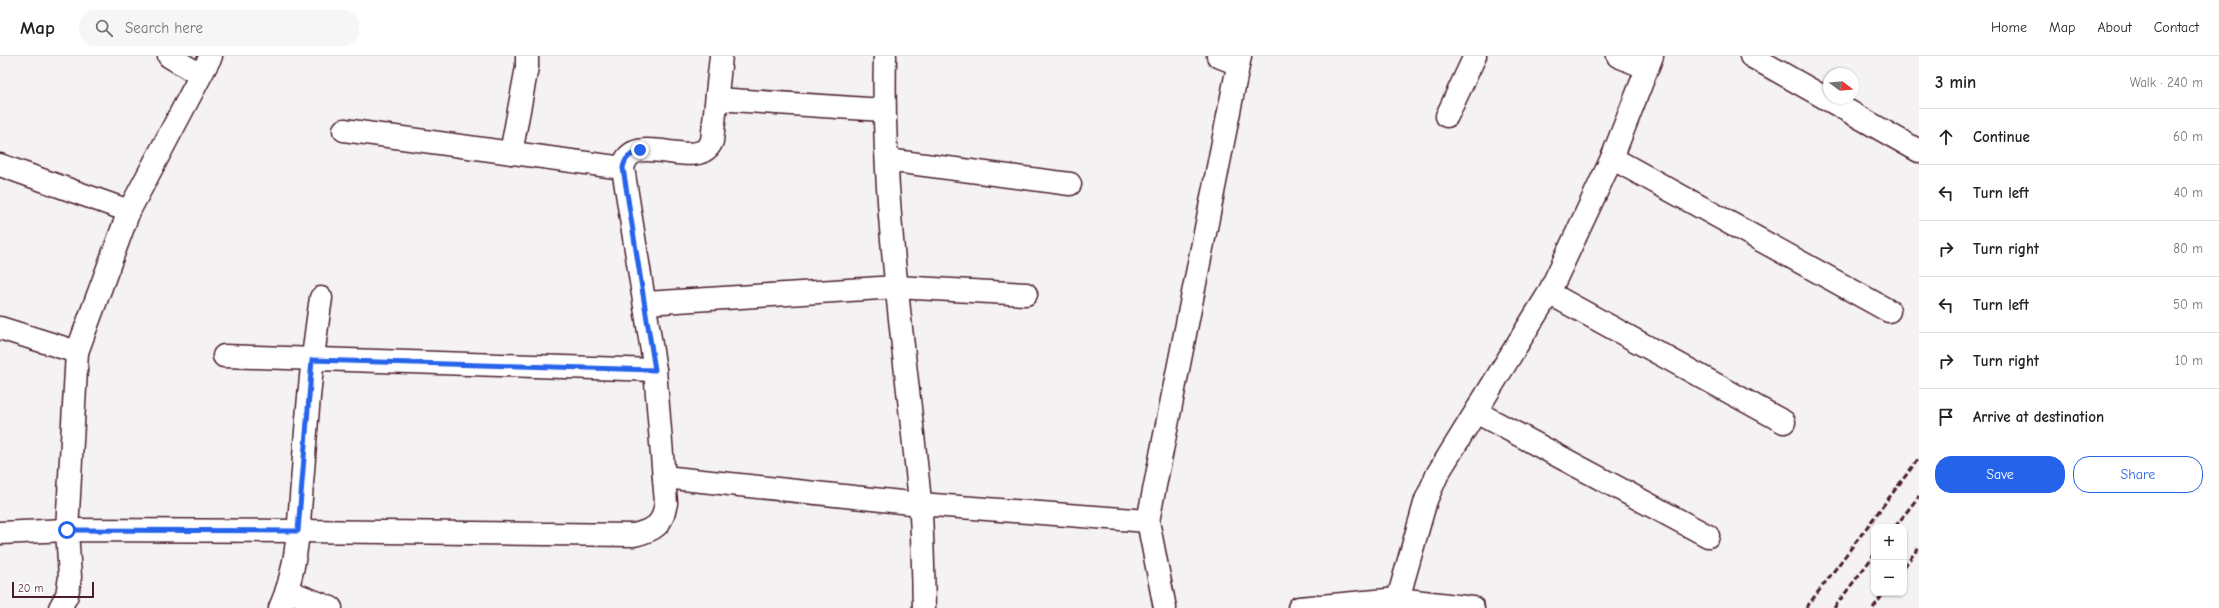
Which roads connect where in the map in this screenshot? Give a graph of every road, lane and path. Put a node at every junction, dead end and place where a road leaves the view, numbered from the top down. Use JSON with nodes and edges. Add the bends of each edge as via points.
{"nodes":[{"id":1,"x":169,"y":56,"type":"edge"},
{"id":2,"x":211,"y":56,"type":"edge"},
{"id":3,"x":527,"y":56,"type":"edge"},
{"id":4,"x":721,"y":56,"type":"edge"},
{"id":5,"x":885,"y":56,"type":"edge"},
{"id":6,"x":1475,"y":56,"type":"edge"},
{"id":7,"x":1618,"y":56,"type":"edge"},
{"id":8,"x":1751,"y":56,"type":"edge"},
{"id":9,"x":1232,"y":59,"type":"edge"},
{"id":10,"x":1649,"y":62,"type":"edge"},
{"id":11,"x":200,"y":75,"type":"junction"},
{"id":12,"x":717,"y":99,"type":"junction"},
{"id":13,"x":884,"y":110,"type":"junction"},
{"id":14,"x":1447,"y":116,"type":"dead end"},
{"id":15,"x":344,"y":130,"type":"dead end"},
{"id":16,"x":1919,"y":151,"type":"edge"},
{"id":17,"x":511,"y":153,"type":"junction"},
{"id":18,"x":1612,"y":158,"type":"junction"},
{"id":19,"x":887,"y":160,"type":"junction"},
{"id":20,"x":0,"y":165,"type":"edge"},
{"id":21,"x":623,"y":168,"type":"junction"},
{"id":22,"x":1070,"y":184,"type":"dead end"},
{"id":23,"x":129,"y":211,"type":"junction"},
{"id":24,"x":896,"y":287,"type":"junction"},
{"id":25,"x":1549,"y":293,"type":"junction"},
{"id":26,"x":1026,"y":294,"type":"dead end"},
{"id":27,"x":321,"y":298,"type":"dead end"},
{"id":28,"x":646,"y":303,"type":"junction"},
{"id":29,"x":1889,"y":311,"type":"dead end"},
{"id":30,"x":0,"y":328,"type":"edge"},
{"id":31,"x":77,"y":352,"type":"junction"},
{"id":32,"x":224,"y":356,"type":"dead end"},
{"id":33,"x":312,"y":360,"type":"junction"},
{"id":34,"x":655,"y":370,"type":"junction"},
{"id":35,"x":1476,"y":412,"type":"junction"},
{"id":36,"x":1784,"y":422,"type":"dead end"},
{"id":37,"x":664,"y":477,"type":"junction"},
{"id":38,"x":920,"y":504,"type":"junction"},
{"id":39,"x":1148,"y":521,"type":"junction"},
{"id":40,"x":67,"y":530,"type":"junction"},
{"id":41,"x":298,"y":531,"type":"junction"},
{"id":42,"x":0,"y":533,"type":"edge"},
{"id":43,"x":1708,"y":536,"type":"dead end"},
{"id":44,"x":284,"y":599,"type":"edge"},
{"id":45,"x":1398,"y":599,"type":"junction"},
{"id":46,"x":60,"y":608,"type":"edge"},
{"id":47,"x":331,"y":608,"type":"edge"},
{"id":48,"x":924,"y":608,"type":"edge"},
{"id":49,"x":1165,"y":608,"type":"edge"},
{"id":50,"x":1299,"y":608,"type":"edge"},
{"id":51,"x":1473,"y":608,"type":"edge"}],
"edges":[{"from":1,"to":11,"type":"street"},
{"from":2,"to":11,"type":"street"},
{"from":3,"to":17,"type":"street"},
{"from":4,"to":12,"type":"street"},
{"from":5,"to":13,"type":"street"},
{"from":6,"to":14,"type":"street"},
{"from":7,"to":10,"type":"street"},
{"from":8,"to":16,"type":"street"},
{"from":9,"to":39,"type":"street"},
{"from":10,"to":18,"type":"street"},
{"from":11,"to":23,"type":"street"},
{"from":12,"to":13,"type":"street"},
{"from":12,"to":21,"type":"street","via":[[710,147],[689,154],[640,150],[629,155],[624,161]]},
{"from":13,"to":19,"type":"street"},
{"from":15,"to":17,"type":"street"},
{"from":17,"to":21,"type":"street"},
{"from":18,"to":25,"type":"street"},
{"from":18,"to":29,"type":"street"},
{"from":19,"to":22,"type":"street"},
{"from":19,"to":24,"type":"street"},
{"from":20,"to":23,"type":"street"},
{"from":21,"to":28,"type":"street"},
{"from":23,"to":31,"type":"street"},
{"from":24,"to":26,"type":"street"},
{"from":24,"to":28,"type":"street"},
{"from":24,"to":38,"type":"street"},
{"from":25,"to":35,"type":"street"},
{"from":25,"to":36,"type":"street"},
{"from":27,"to":33,"type":"street"},
{"from":28,"to":34,"type":"street"},
{"from":30,"to":31,"type":"street"},
{"from":31,"to":40,"type":"street"},
{"from":32,"to":33,"type":"street"},
{"from":33,"to":34,"type":"street"},
{"from":33,"to":41,"type":"street"},
{"from":34,"to":37,"type":"street"},
{"from":35,"to":43,"type":"street"},
{"from":35,"to":45,"type":"street","via":[[1438,472],[1426,500]]},
{"from":37,"to":38,"type":"street"},
{"from":37,"to":41,"type":"street","via":[[666,503],[660,524],[652,530],[634,535]]},
{"from":38,"to":39,"type":"street"},
{"from":38,"to":48,"type":"street"},
{"from":39,"to":49,"type":"street"},
{"from":40,"to":41,"type":"street"},
{"from":40,"to":42,"type":"street"},
{"from":40,"to":46,"type":"street","via":[[70,577],[67,594]]},
{"from":41,"to":44,"type":"street"},
{"from":44,"to":47,"type":"street"},
{"from":45,"to":50,"type":"street"},
{"from":45,"to":51,"type":"street"}]}
